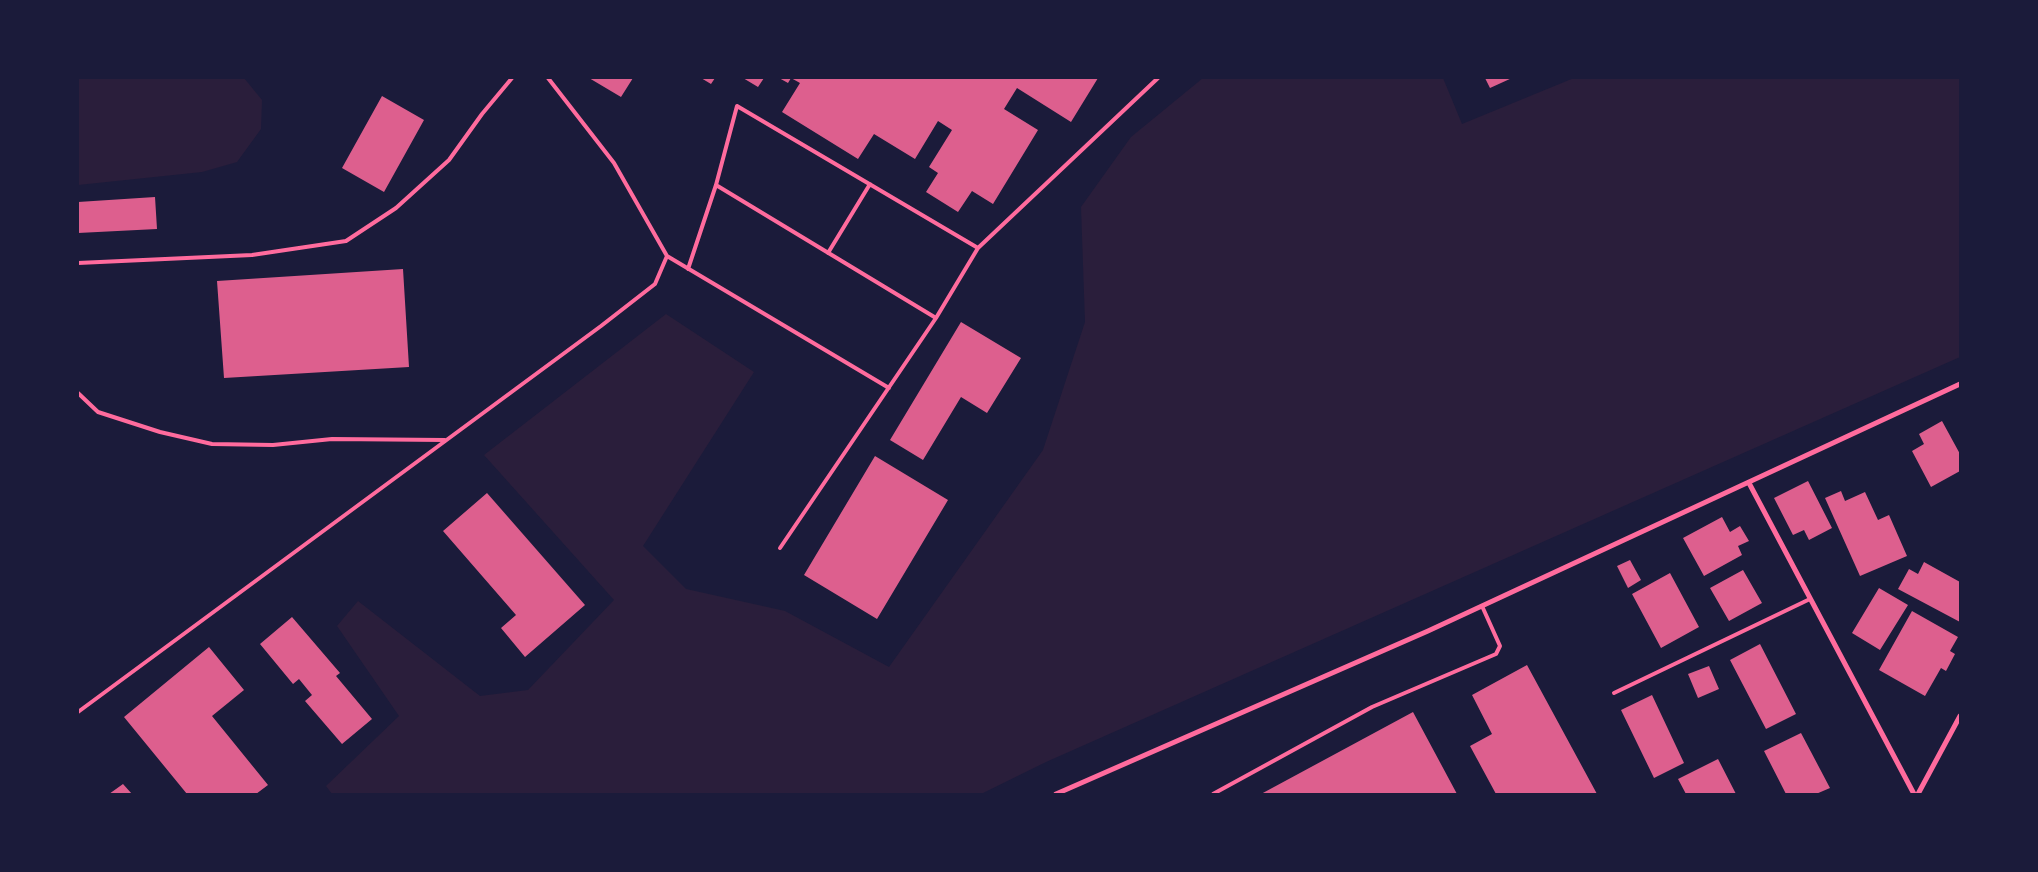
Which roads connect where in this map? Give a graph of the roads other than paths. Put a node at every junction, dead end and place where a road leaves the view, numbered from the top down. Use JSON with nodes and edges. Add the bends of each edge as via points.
{"nodes":[{"id":1,"x":512,"y":78,"type":"edge"},
{"id":2,"x":548,"y":78,"type":"edge"},
{"id":3,"x":1158,"y":78,"type":"edge"},
{"id":4,"x":870,"y":184,"type":"junction"},
{"id":5,"x":716,"y":185,"type":"junction"},
{"id":6,"x":978,"y":248,"type":"junction"},
{"id":7,"x":828,"y":253,"type":"junction"},
{"id":8,"x":667,"y":256,"type":"junction"},
{"id":9,"x":78,"y":263,"type":"edge"},
{"id":10,"x":688,"y":269,"type":"junction"},
{"id":11,"x":936,"y":318,"type":"junction"},
{"id":12,"x":1960,"y":384,"type":"edge"},
{"id":13,"x":888,"y":388,"type":"junction"},
{"id":14,"x":78,"y":393,"type":"edge"},
{"id":15,"x":445,"y":440,"type":"junction"},
{"id":16,"x":1749,"y":483,"type":"junction"},
{"id":17,"x":780,"y":548,"type":"dead end"},
{"id":18,"x":1810,"y":599,"type":"junction"},
{"id":19,"x":1482,"y":606,"type":"junction"},
{"id":20,"x":1614,"y":693,"type":"dead end"},
{"id":21,"x":78,"y":712,"type":"edge"},
{"id":22,"x":1960,"y":716,"type":"edge"},
{"id":23,"x":1056,"y":794,"type":"edge"},
{"id":24,"x":1212,"y":794,"type":"edge"},
{"id":25,"x":1914,"y":794,"type":"edge"},
{"id":26,"x":1918,"y":794,"type":"edge"}],
"edges":[{"from":1,"to":9,"type":"lane","via":[[449,160],[396,208],[346,241],[252,255]]},
{"from":2,"to":8,"type":"lane","via":[[614,163]]},
{"from":3,"to":6,"type":"lane"},
{"from":4,"to":5,"type":"lane","via":[[737,106]]},
{"from":4,"to":6,"type":"lane"},
{"from":4,"to":7,"type":"lane"},
{"from":5,"to":7,"type":"lane"},
{"from":5,"to":10,"type":"lane"},
{"from":6,"to":11,"type":"lane"},
{"from":7,"to":11,"type":"lane"},
{"from":8,"to":10,"type":"lane"},
{"from":8,"to":15,"type":"lane","via":[[655,284]]},
{"from":10,"to":13,"type":"lane"},
{"from":11,"to":13,"type":"lane"},
{"from":12,"to":16,"type":"street"},
{"from":13,"to":17,"type":"lane"},
{"from":14,"to":15,"type":"lane","via":[[98,412],[212,444],[273,445],[332,439]]},
{"from":15,"to":21,"type":"lane"},
{"from":16,"to":18,"type":"street"},
{"from":16,"to":19,"type":"street"},
{"from":18,"to":20,"type":"lane"},
{"from":18,"to":25,"type":"street"},
{"from":19,"to":23,"type":"street"},
{"from":19,"to":24,"type":"lane","via":[[1500,646],[1496,654],[1372,707]]},
{"from":22,"to":26,"type":"street"}]}
